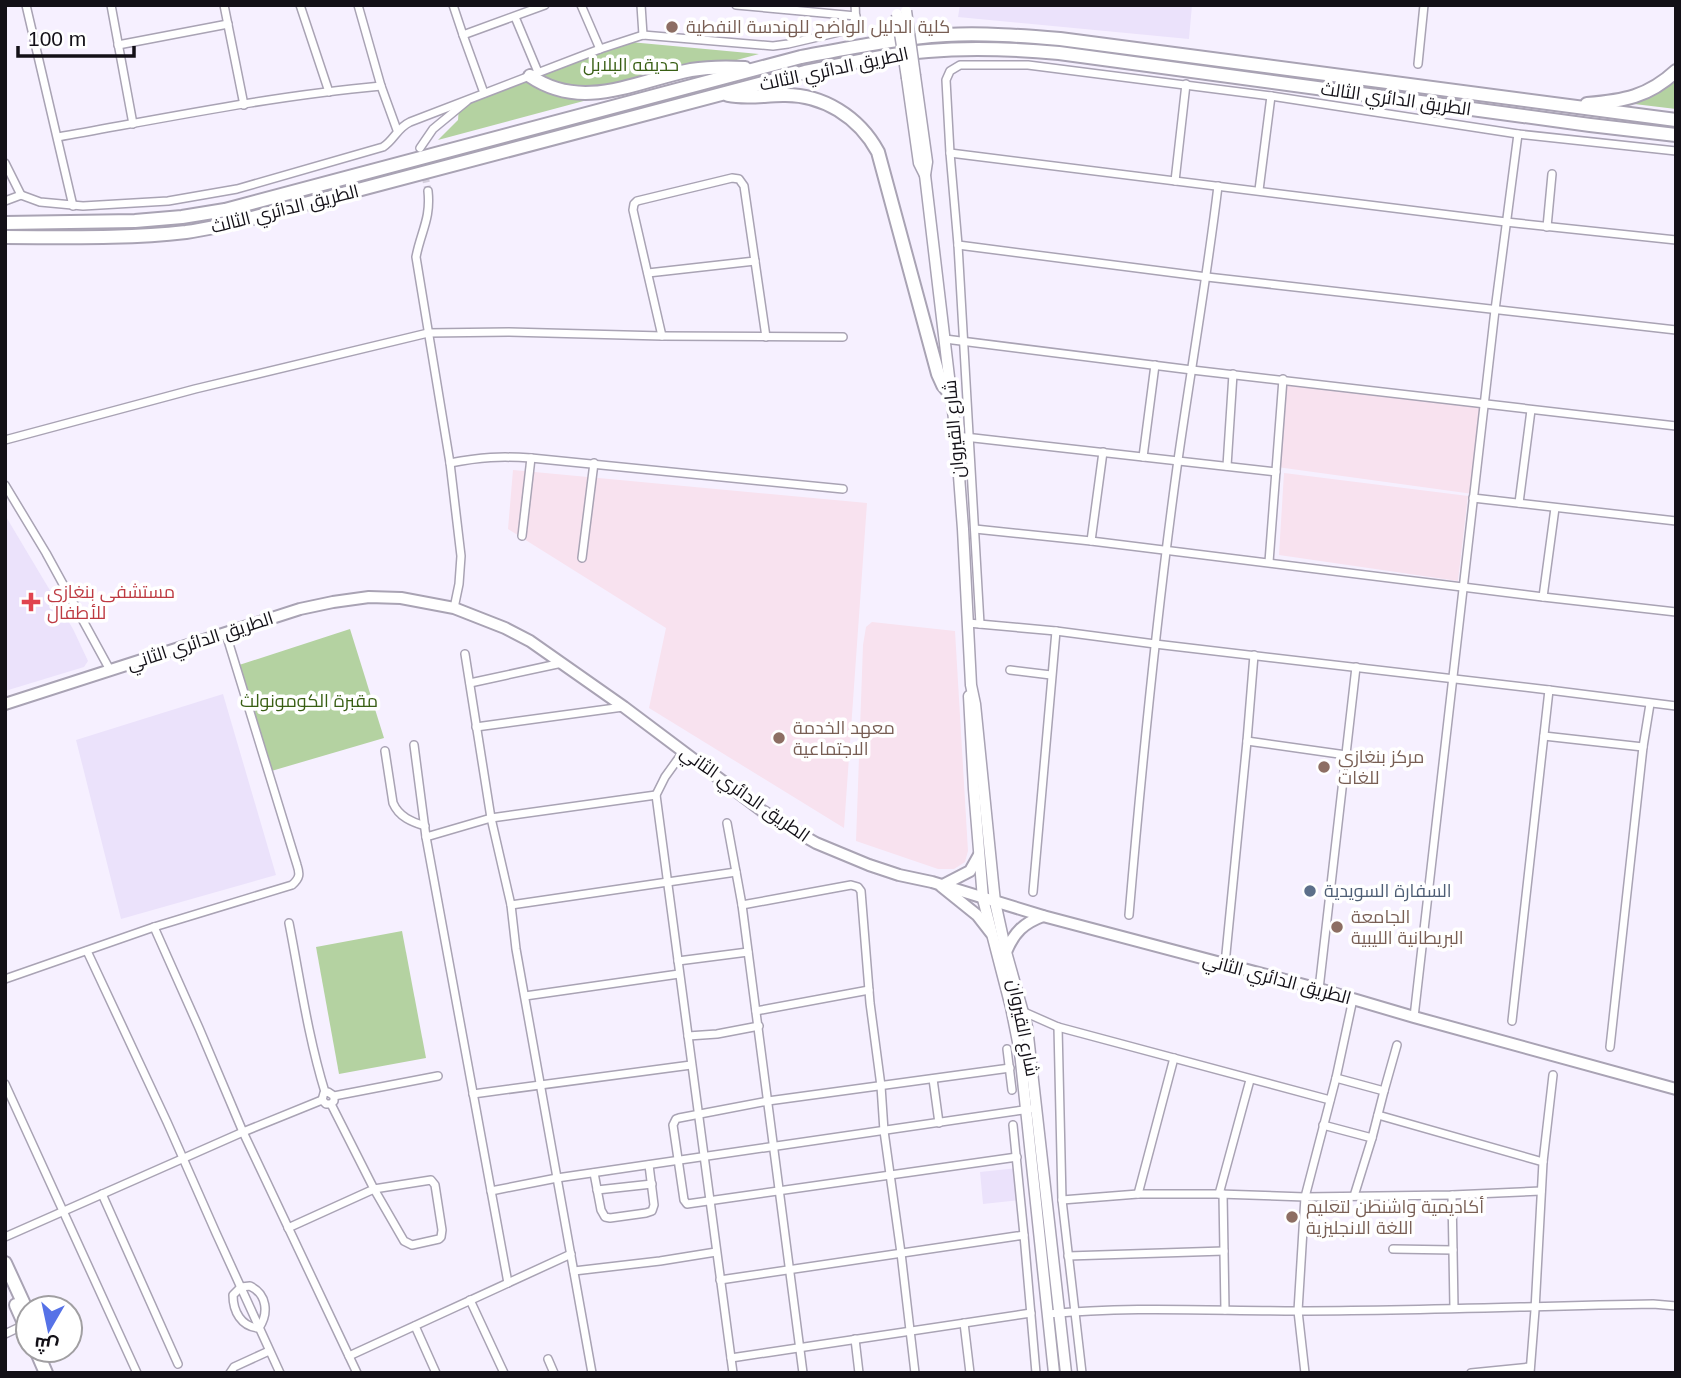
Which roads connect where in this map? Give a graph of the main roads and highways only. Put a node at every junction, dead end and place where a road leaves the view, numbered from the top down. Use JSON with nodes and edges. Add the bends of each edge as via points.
{"nodes":[{"id":1,"x":901,"y":9,"type":"edge"},
{"id":2,"x":756,"y":69,"type":"junction"},
{"id":3,"x":1676,"y":71,"type":"edge"},
{"id":4,"x":534,"y":74,"type":"road end"},
{"id":5,"x":720,"y":94,"type":"junction"},
{"id":6,"x":1569,"y":106,"type":"junction"},
{"id":7,"x":1676,"y":120,"type":"edge"},
{"id":8,"x":1676,"y":135,"type":"edge"},
{"id":9,"x":5,"y":223,"type":"edge"},
{"id":10,"x":5,"y":237,"type":"edge"},
{"id":11,"x":952,"y":396,"type":"junction"},
{"id":12,"x":971,"y":685,"type":"junction"},
{"id":13,"x":5,"y":704,"type":"edge"},
{"id":14,"x":979,"y":855,"type":"junction"},
{"id":15,"x":941,"y":886,"type":"junction"},
{"id":16,"x":983,"y":899,"type":"junction"},
{"id":17,"x":995,"y":902,"type":"junction"},
{"id":18,"x":1043,"y":916,"type":"junction"},
{"id":19,"x":991,"y":933,"type":"junction"},
{"id":20,"x":1006,"y":952,"type":"junction"},
{"id":21,"x":1676,"y":1089,"type":"edge"},
{"id":22,"x":1032,"y":1109,"type":"junction"},
{"id":23,"x":5,"y":1263,"type":"edge"},
{"id":24,"x":5,"y":1283,"type":"edge"},
{"id":25,"x":16,"y":1294,"type":"edge"},
{"id":26,"x":14,"y":1299,"type":"edge"},
{"id":27,"x":1054,"y":1373,"type":"edge"},
{"id":28,"x":1066,"y":1373,"type":"edge"}],
"edges":[{"from":1,"to":11,"type":"main road","name":"شارع القيروان","bridge":true,"via":[[927,162]]},
{"from":2,"to":4,"type":"highway","via":[[691,70],[592,93],[559,90]]},
{"from":2,"to":6,"type":"highway","name":"الطريق الدائري الثالث","via":[[885,41],[946,35],[1028,36]]},
{"from":2,"to":9,"type":"highway","name":"الطريق الدائري الثالث","via":[[225,210],[135,221]]},
{"from":3,"to":6,"type":"highway","via":[[1642,94]]},
{"from":5,"to":8,"type":"highway","name":"الطريق الدائري الثالث","via":[[888,55],[967,48],[1025,50]]},
{"from":5,"to":10,"type":"highway","name":"الطريق الدائري الثالث","via":[[229,224],[138,236]]},
{"from":5,"to":11,"type":"highway","via":[[808,97],[843,112],[869,136],[882,164],[938,374]]},
{"from":6,"to":7,"type":"highway","name":"الطريق الدائري الثالث"},
{"from":11,"to":12,"type":"main road","name":"شارع القيروان"},
{"from":12,"to":14,"type":"main road","name":"شارع القيروان"},
{"from":12,"to":17,"type":"main road","name":"شارع القيروان"},
{"from":13,"to":15,"type":"main road","name":"الطريق الدائري الثاني","via":[[300,609],[369,597],[454,608],[530,641],[761,810],[816,843],[869,865]]},
{"from":14,"to":15,"type":"main road","via":[[970,871]]},
{"from":14,"to":16,"type":"main road","name":"شارع القيروان"},
{"from":15,"to":16,"type":"main road","name":"الطريق الدائري الثاني"},
{"from":15,"to":19,"type":"main road","via":[[977,915]]},
{"from":16,"to":17,"type":"main road","name":"الطريق الدائري الثاني"},
{"from":16,"to":19,"type":"main road","name":"شارع القيروان"},
{"from":17,"to":18,"type":"main road","name":"الطريق الدائري الثاني"},
{"from":17,"to":20,"type":"main road","name":"شارع القيروان"},
{"from":18,"to":20,"type":"main road","via":[[1019,928]]},
{"from":18,"to":21,"type":"main road","name":"الطريق الدائري الثاني"},
{"from":19,"to":22,"type":"main road","name":"شارع القيروان"},
{"from":20,"to":22,"type":"main road","name":"شارع القيروان","via":[[1024,1013]]},
{"from":22,"to":27,"type":"main road","name":"شارع القيروان"},
{"from":22,"to":28,"type":"main road","name":"شارع القيروان"},
{"from":23,"to":25,"type":"highway"},
{"from":24,"to":26,"type":"highway"}]}
